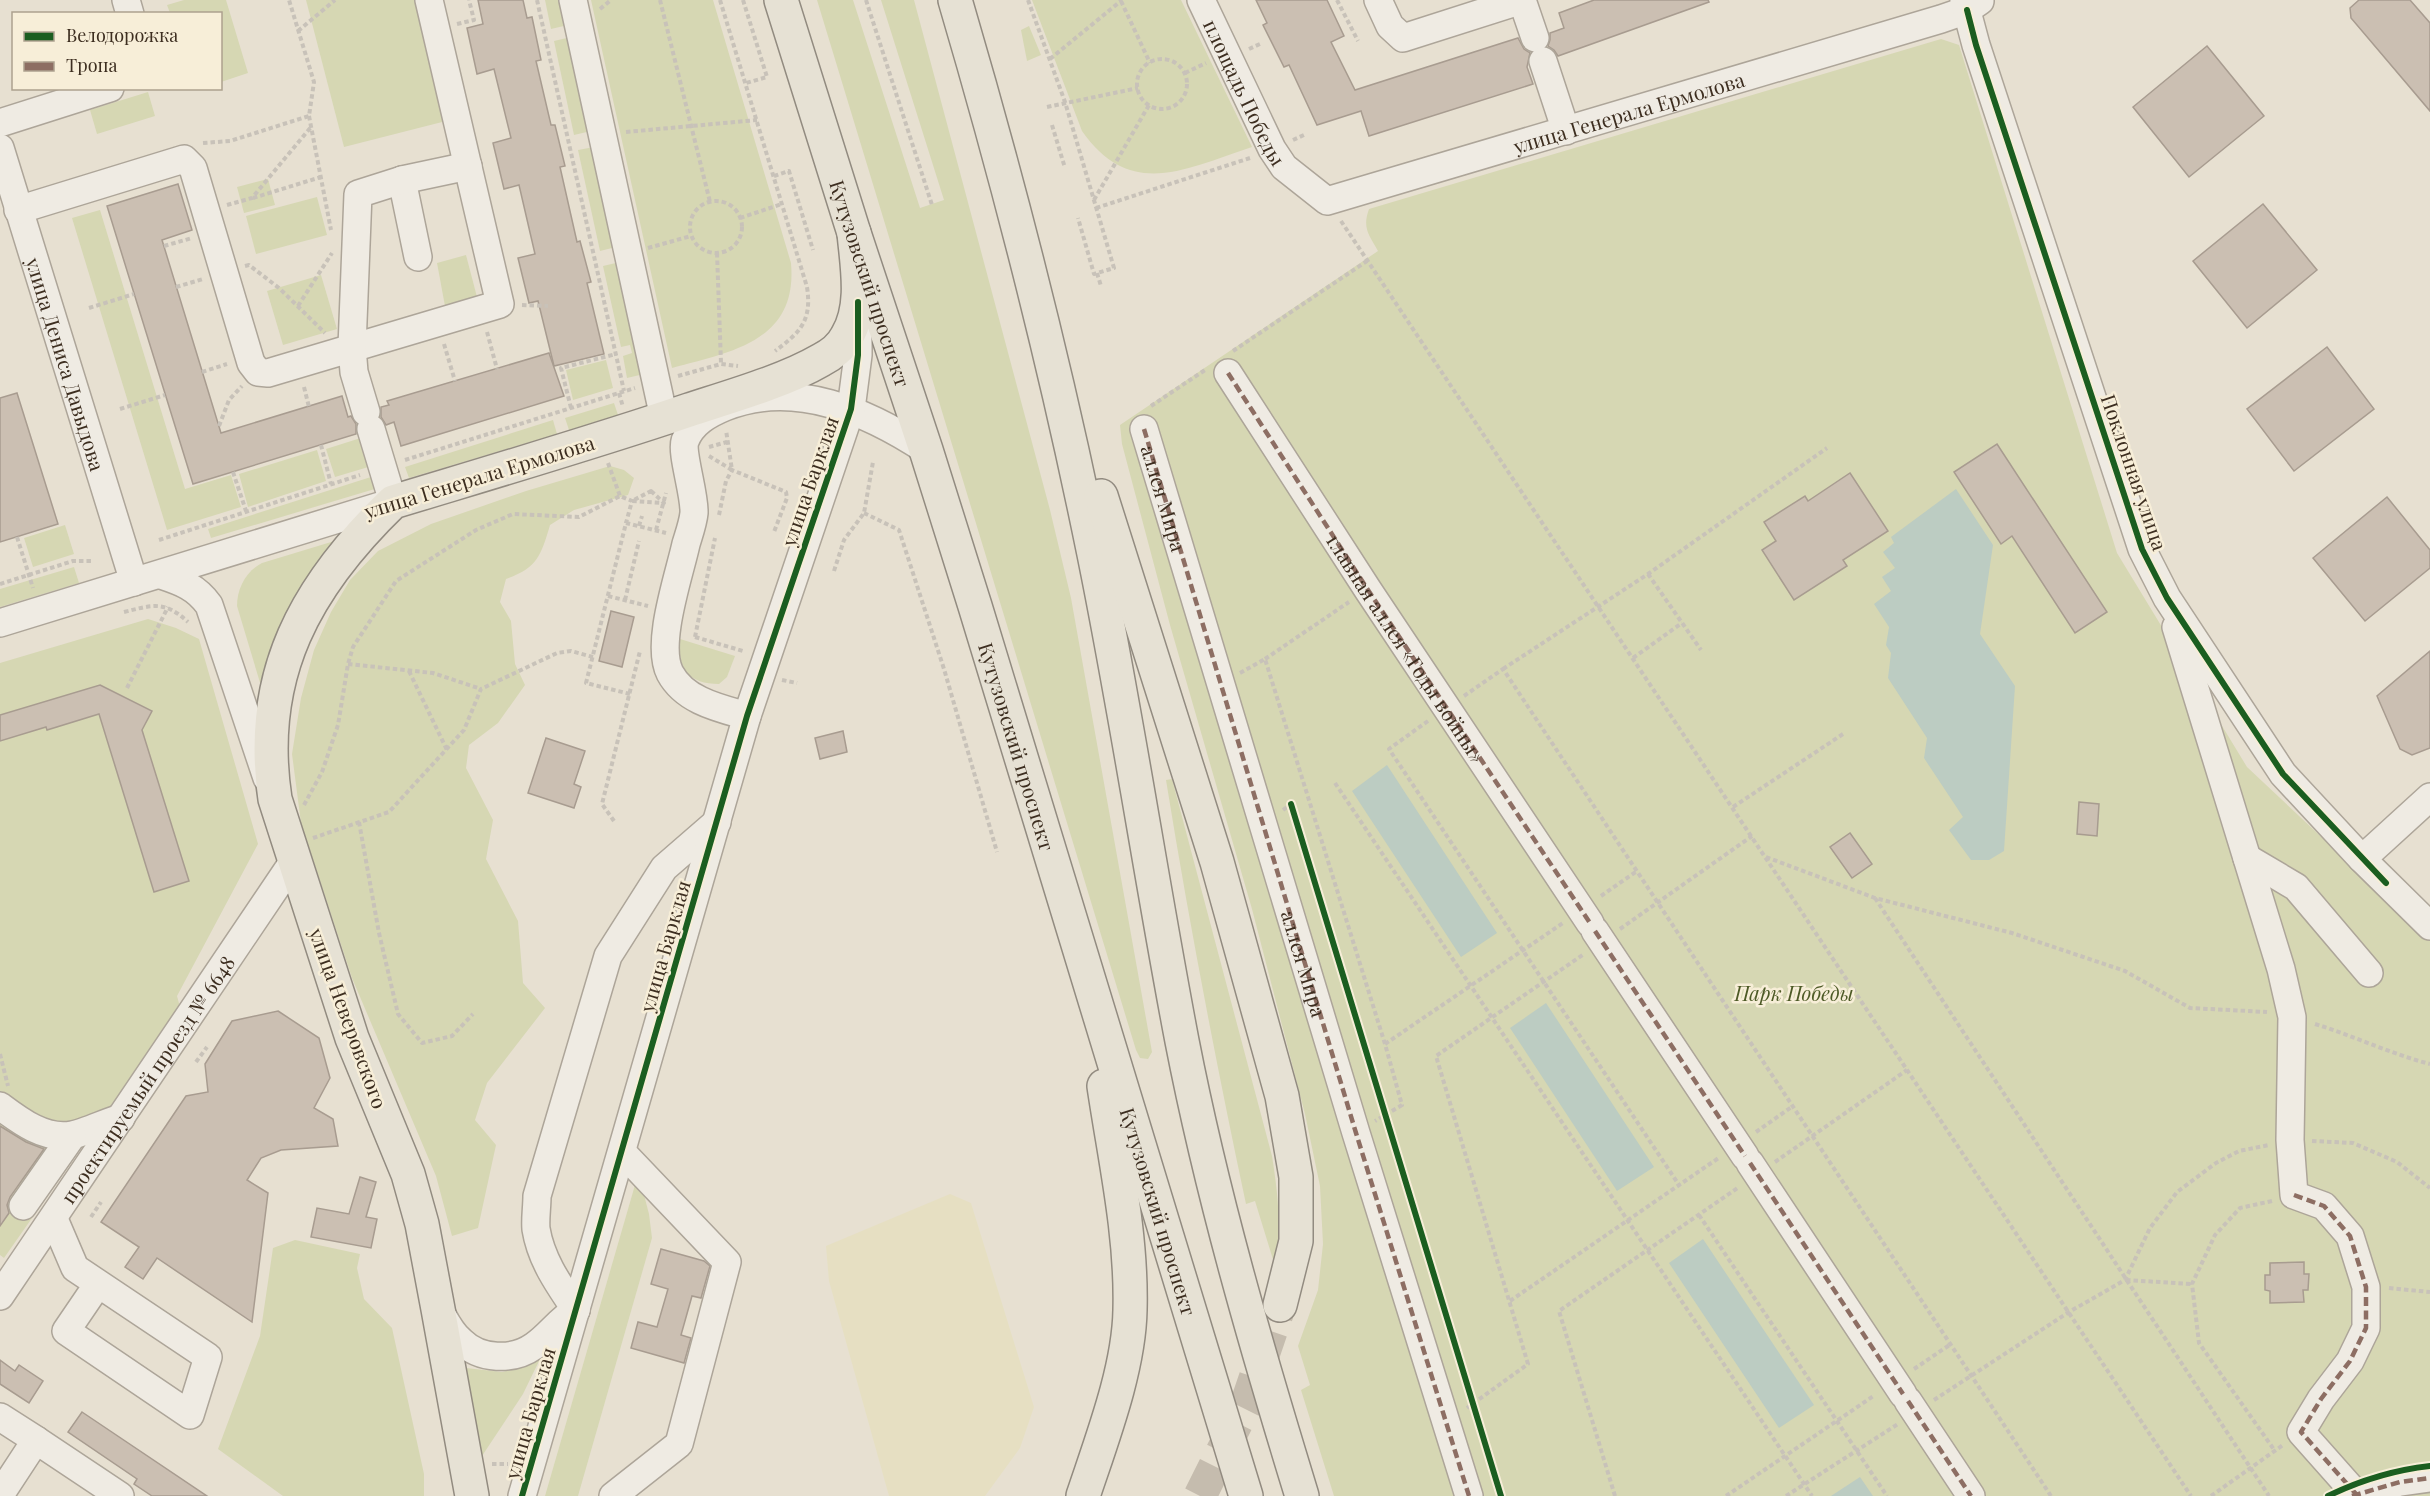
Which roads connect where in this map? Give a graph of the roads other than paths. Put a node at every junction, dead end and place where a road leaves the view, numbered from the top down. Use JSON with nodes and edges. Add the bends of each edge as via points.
{"nodes":[{"id":1,"x":429,"y":0,"type":"edge"},
{"id":2,"x":573,"y":0,"type":"edge"},
{"id":3,"x":781,"y":0,"type":"edge"},
{"id":4,"x":955,"y":0,"type":"edge"},
{"id":5,"x":1201,"y":0,"type":"edge"},
{"id":6,"x":1378,"y":0,"type":"edge"},
{"id":7,"x":1522,"y":0,"type":"edge"},
{"id":8,"x":1971,"y":3,"type":"edge"},
{"id":9,"x":104,"y":90,"type":"edge"},
{"id":10,"x":0,"y":123,"type":"edge"},
{"id":11,"x":1566,"y":131,"type":"junction"},
{"id":12,"x":0,"y":148,"type":"edge"},
{"id":13,"x":468,"y":166,"type":"junction"},
{"id":14,"x":402,"y":180,"type":"junction"},
{"id":15,"x":1327,"y":201,"type":"joint"},
{"id":16,"x":18,"y":210,"type":"junction"},
{"id":17,"x":854,"y":233,"type":"junction"},
{"id":18,"x":418,"y":257,"type":"dead end"},
{"id":19,"x":1036,"y":291,"type":"junction"},
{"id":20,"x":858,"y":302,"type":"junction"},
{"id":21,"x":347,"y":349,"type":"junction"},
{"id":22,"x":1223,"y":364,"type":"road end"},
{"id":23,"x":851,"y":409,"type":"junction"},
{"id":24,"x":664,"y":418,"type":"junction"},
{"id":25,"x":1146,"y":419,"type":"road end"},
{"id":26,"x":630,"y":429,"type":"junction"},
{"id":27,"x":692,"y":447,"type":"junction"},
{"id":28,"x":926,"y":450,"type":"junction"},
{"id":29,"x":393,"y":502,"type":"junction"},
{"id":30,"x":161,"y":575,"type":"junction"},
{"id":31,"x":134,"y":582,"type":"junction"},
{"id":32,"x":2167,"y":598,"type":"junction"},
{"id":33,"x":0,"y":623,"type":"edge"},
{"id":34,"x":747,"y":716,"type":"junction"},
{"id":35,"x":2430,"y":797,"type":"edge"},
{"id":36,"x":288,"y":804,"type":"junction"},
{"id":37,"x":717,"y":822,"type":"junction"},
{"id":38,"x":306,"y":846,"type":"junction"},
{"id":39,"x":2247,"y":858,"type":"junction"},
{"id":40,"x":2362,"y":859,"type":"junction"},
{"id":41,"x":1070,"y":920,"type":"junction"},
{"id":42,"x":2430,"y":926,"type":"edge"},
{"id":43,"x":2369,"y":973,"type":"dead end"},
{"id":44,"x":0,"y":1106,"type":"edge"},
{"id":45,"x":121,"y":1118,"type":"junction"},
{"id":46,"x":72,"y":1136,"type":"junction"},
{"id":47,"x":622,"y":1152,"type":"junction"},
{"id":48,"x":23,"y":1206,"type":"dead end"},
{"id":49,"x":54,"y":1219,"type":"junction"},
{"id":50,"x":98,"y":1284,"type":"junction"},
{"id":51,"x":0,"y":1296,"type":"edge"},
{"id":52,"x":1280,"y":1305,"type":"tunnel mouth"},
{"id":53,"x":438,"y":1309,"type":"junction"},
{"id":54,"x":576,"y":1310,"type":"junction"},
{"id":55,"x":0,"y":1417,"type":"edge"},
{"id":56,"x":36,"y":1440,"type":"junction"},
{"id":57,"x":2430,"y":1478,"type":"edge"},
{"id":58,"x":0,"y":1495,"type":"edge"},
{"id":59,"x":2354,"y":1495,"type":"edge"},
{"id":60,"x":120,"y":1496,"type":"edge"},
{"id":61,"x":472,"y":1496,"type":"edge"},
{"id":62,"x":522,"y":1496,"type":"edge"},
{"id":63,"x":613,"y":1496,"type":"edge"},
{"id":64,"x":1083,"y":1496,"type":"edge"},
{"id":65,"x":1246,"y":1496,"type":"edge"},
{"id":66,"x":1302,"y":1496,"type":"edge"},
{"id":67,"x":1469,"y":1496,"type":"edge"},
{"id":68,"x":1971,"y":1496,"type":"edge"}],
"edges":[{"from":1,"to":13,"type":"street"},
{"from":2,"to":24,"type":"street"},
{"from":3,"to":17,"type":"main road","name":"Кутузовский проспект"},
{"from":4,"to":19,"type":"main road"},
{"from":5,"to":15,"type":"street","name":"площадь Победы","via":[[1272,149],[1284,167]]},
{"from":6,"to":7,"type":"street","via":[[1390,26],[1403,38]]},
{"from":7,"to":11,"type":"street"},
{"from":8,"to":11,"type":"street","name":"улица Генерала Ермолова"},
{"from":8,"to":32,"type":"street","name":"Поклонная улица","via":[[1979,56],[2142,549]]},
{"from":9,"to":10,"type":"street"},
{"from":11,"to":15,"type":"street","name":"улица Генерала Ермолова"},
{"from":12,"to":16,"type":"street","name":"улица Дениса Давыдова"},
{"from":13,"to":14,"type":"street"},
{"from":13,"to":21,"type":"street","via":[[500,304]]},
{"from":14,"to":18,"type":"street"},
{"from":14,"to":21,"type":"street","via":[[358,194],[347,243]]},
{"from":16,"to":21,"type":"street","via":[[184,159],[194,168],[251,363],[258,372],[268,373]]},
{"from":16,"to":31,"type":"street","name":"улица Дениса Давыдова"},
{"from":17,"to":20,"type":"main road","name":"улица Генерала Ермолова"},
{"from":17,"to":28,"type":"main road","name":"Кутузовский проспект"},
{"from":19,"to":52,"type":"main road","via":[[1217,862],[1282,1096],[1296,1177],[1296,1241]]},
{"from":19,"to":66,"type":"main road","via":[[1094,551],[1208,1162],[1266,1380]]},
{"from":20,"to":23,"type":"street","name":"улица Барклая","via":[[858,355]]},
{"from":20,"to":24,"type":"main road","name":"улица Генерала Ермолова","via":[[847,336],[822,360]]},
{"from":21,"to":29,"type":"street"},
{"from":22,"to":68,"type":"street","name":"главная аллея «Годы войны»","via":[[1368,590]]},
{"from":23,"to":27,"type":"street","via":[[783,396],[756,398],[703,418],[691,428]]},
{"from":23,"to":28,"type":"street"},
{"from":23,"to":34,"type":"street","name":"улица Барклая"},
{"from":24,"to":26,"type":"main road","name":"улица Генерала Ермолова"},
{"from":25,"to":67,"type":"street","name":"аллея Мира","via":[[1221,684]]},
{"from":26,"to":27,"type":"street","via":[[651,431]]},
{"from":26,"to":29,"type":"main road","name":"улица Генерала Ермолова"},
{"from":27,"to":34,"type":"street","via":[[694,512],[666,632],[664,658],[670,674],[699,701]]},
{"from":28,"to":41,"type":"main road","name":"Кутузовский проспект"},
{"from":29,"to":30,"type":"street","name":"улица Генерала Ермолова"},
{"from":29,"to":36,"type":"main road","via":[[318,589],[280,672],[272,713],[270,769]]},
{"from":30,"to":31,"type":"street","name":"улица Генерала Ермолова"},
{"from":30,"to":36,"type":"street","name":"улица Неверовского","via":[[186,583],[209,605]]},
{"from":31,"to":33,"type":"street","name":"улица Генерала Ермолова"},
{"from":32,"to":39,"type":"street"},
{"from":32,"to":40,"type":"street","name":"Поклонная улица","via":[[2283,774]]},
{"from":34,"to":37,"type":"street","name":"улица Барклая"},
{"from":35,"to":40,"type":"street"},
{"from":36,"to":38,"type":"main road","name":"улица Неверовского"},
{"from":37,"to":47,"type":"street","name":"улица Барклая"},
{"from":37,"to":54,"type":"street","via":[[664,868],[608,956],[537,1196],[536,1229],[544,1257]]},
{"from":38,"to":45,"type":"street","name":"проектируемый проезд № 6648"},
{"from":38,"to":53,"type":"main road","name":"улица Неверовского","via":[[352,1038],[408,1174]]},
{"from":39,"to":43,"type":"street","via":[[2296,886]]},
{"from":39,"to":59,"type":"street","via":[[2292,1017],[2290,1140],[2294,1196],[2324,1206],[2350,1236],[2366,1287],[2366,1328],[2350,1361],[2301,1432]]},
{"from":40,"to":42,"type":"street","name":"Поклонная улица"},
{"from":41,"to":64,"type":"main road","via":[[1104,1087],[1126,1233],[1130,1311],[1122,1371]]},
{"from":41,"to":65,"type":"main road","name":"Кутузовский проспект"},
{"from":44,"to":46,"type":"street","via":[[41,1132]]},
{"from":45,"to":46,"type":"street"},
{"from":45,"to":49,"type":"street","name":"проектируемый проезд № 6648"},
{"from":46,"to":48,"type":"street"},
{"from":47,"to":54,"type":"street","name":"улица Барклая"},
{"from":47,"to":63,"type":"street","via":[[726,1262],[679,1444]]},
{"from":49,"to":50,"type":"street","via":[[75,1268]]},
{"from":49,"to":51,"type":"street","name":"проектируемый проезд № 6648"},
{"from":50,"to":50,"type":"street","via":[[208,1357],[190,1415],[66,1331]]},
{"from":53,"to":54,"type":"street","via":[[462,1343],[475,1351],[506,1357],[522,1354],[536,1345],[561,1319]]},
{"from":53,"to":61,"type":"main road","name":"улица Неверовского"},
{"from":54,"to":62,"type":"street","name":"улица Барклая"},
{"from":55,"to":56,"type":"street"},
{"from":56,"to":58,"type":"street"},
{"from":56,"to":60,"type":"street"},
{"from":57,"to":59,"type":"street"}]}
